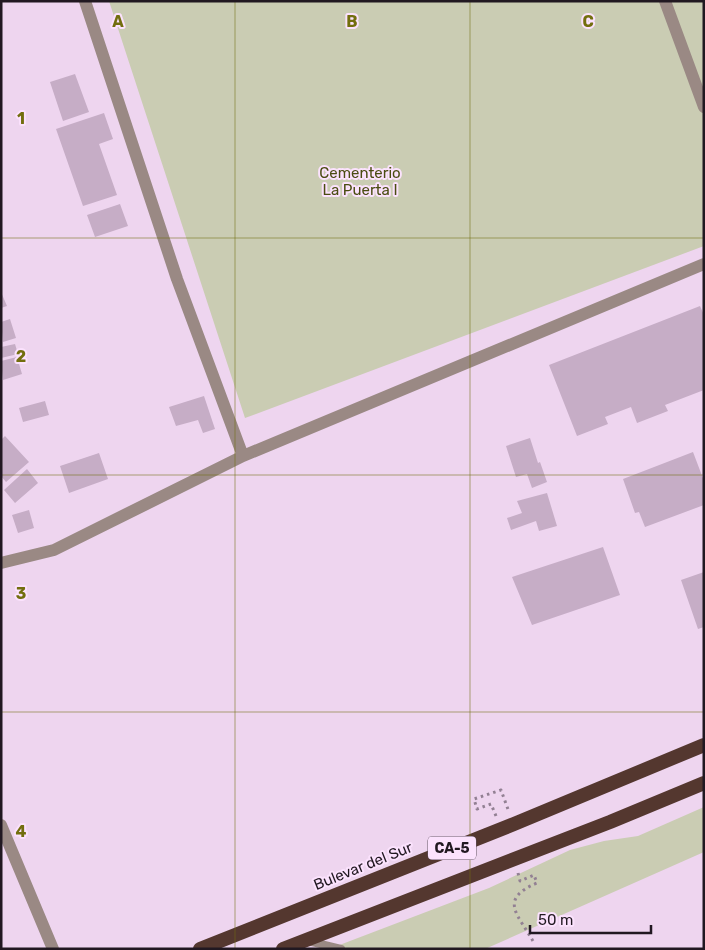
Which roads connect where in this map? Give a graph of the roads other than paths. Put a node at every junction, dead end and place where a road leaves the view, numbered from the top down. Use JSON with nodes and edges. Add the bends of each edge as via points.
{"nodes":[{"id":1,"x":85,"y":1,"type":"edge"},
{"id":2,"x":665,"y":1,"type":"edge"},
{"id":3,"x":704,"y":107,"type":"edge"},
{"id":4,"x":704,"y":264,"type":"edge"},
{"id":5,"x":243,"y":456,"type":"junction"},
{"id":6,"x":1,"y":563,"type":"edge"},
{"id":7,"x":704,"y":745,"type":"edge"},
{"id":8,"x":704,"y":783,"type":"edge"},
{"id":9,"x":1,"y":825,"type":"edge"},
{"id":10,"x":304,"y":940,"type":"junction"},
{"id":11,"x":53,"y":949,"type":"edge"},
{"id":12,"x":200,"y":949,"type":"edge"},
{"id":13,"x":283,"y":949,"type":"edge"},
{"id":14,"x":342,"y":949,"type":"edge"}],
"edges":[{"from":1,"to":5,"type":"street","via":[[177,279]]},
{"from":2,"to":3,"type":"street"},
{"from":4,"to":5,"type":"street"},
{"from":5,"to":6,"type":"street","via":[[54,550]]},
{"from":7,"to":12,"type":"highway","name":"Bulevar del Sur","number":"CA-5"},
{"from":8,"to":10,"type":"highway","number":"CA-5"},
{"from":9,"to":11,"type":"street"},
{"from":10,"to":13,"type":"highway","number":"CA-5"},
{"from":10,"to":14,"type":"lane"}]}
